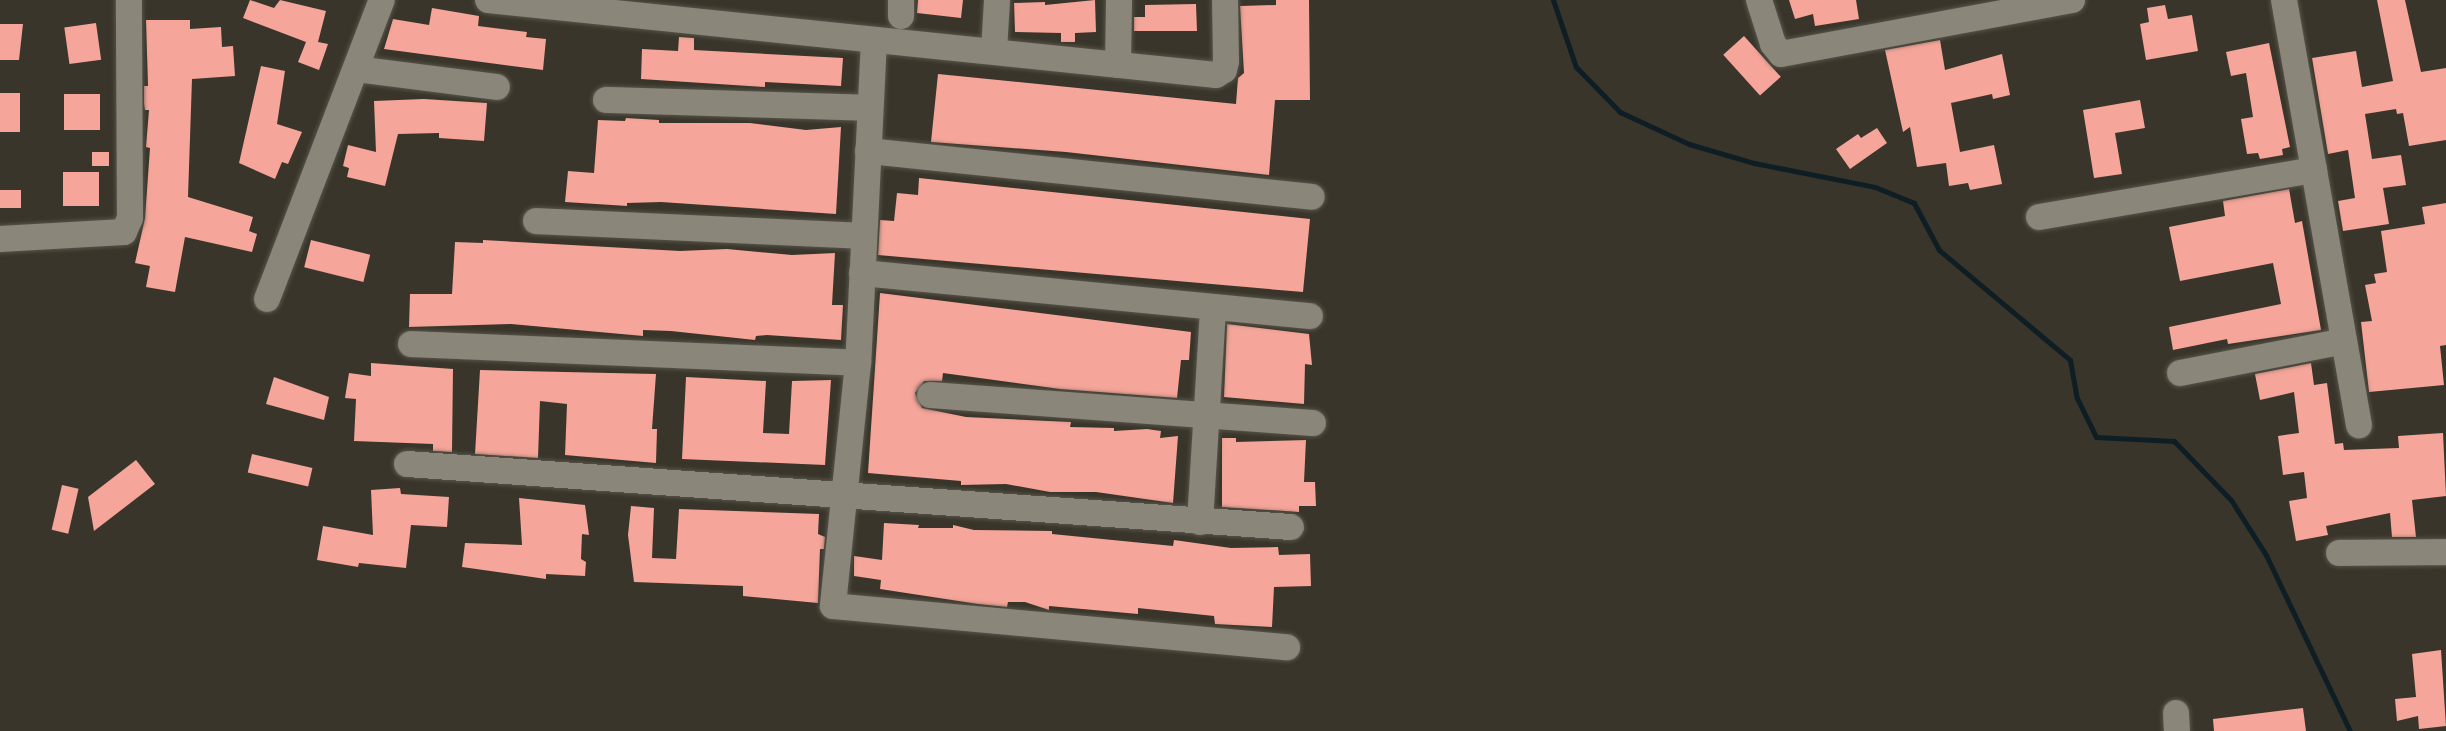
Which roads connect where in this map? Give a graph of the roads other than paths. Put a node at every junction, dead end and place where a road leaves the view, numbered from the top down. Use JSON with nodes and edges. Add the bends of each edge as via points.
{"nodes":[{"id":1,"x":129,"y":0,"type":"edge"},
{"id":2,"x":382,"y":0,"type":"edge"},
{"id":3,"x":488,"y":0,"type":"edge"},
{"id":4,"x":997,"y":0,"type":"edge"},
{"id":5,"x":1119,"y":0,"type":"edge"},
{"id":6,"x":1225,"y":0,"type":"edge"},
{"id":7,"x":1760,"y":0,"type":"edge"},
{"id":8,"x":2072,"y":0,"type":"edge"},
{"id":9,"x":2284,"y":0,"type":"edge"},
{"id":10,"x":874,"y":40,"type":"junction"},
{"id":11,"x":994,"y":51,"type":"junction"},
{"id":12,"x":1118,"y":65,"type":"junction"},
{"id":13,"x":356,"y":69,"type":"junction"},
{"id":14,"x":496,"y":87,"type":"dead end"},
{"id":15,"x":606,"y":100,"type":"dead end"},
{"id":16,"x":870,"y":108,"type":"junction"},
{"id":17,"x":868,"y":152,"type":"junction"},
{"id":18,"x":2314,"y":170,"type":"junction"},
{"id":19,"x":1312,"y":197,"type":"dead end"},
{"id":20,"x":2039,"y":217,"type":"dead end"},
{"id":21,"x":536,"y":221,"type":"dead end"},
{"id":22,"x":864,"y":236,"type":"junction"},
{"id":23,"x":0,"y":239,"type":"edge"},
{"id":24,"x":862,"y":273,"type":"junction"},
{"id":25,"x":267,"y":299,"type":"dead end"},
{"id":26,"x":1213,"y":307,"type":"junction"},
{"id":27,"x":1310,"y":316,"type":"dead end"},
{"id":28,"x":2344,"y":341,"type":"junction"},
{"id":29,"x":411,"y":344,"type":"dead end"},
{"id":30,"x":858,"y":363,"type":"junction"},
{"id":31,"x":2180,"y":373,"type":"dead end"},
{"id":32,"x":930,"y":395,"type":"dead end"},
{"id":33,"x":1206,"y":418,"type":"junction"},
{"id":34,"x":1313,"y":423,"type":"dead end"},
{"id":35,"x":2359,"y":425,"type":"dead end"},
{"id":36,"x":407,"y":464,"type":"dead end"},
{"id":37,"x":845,"y":494,"type":"junction"},
{"id":38,"x":1200,"y":522,"type":"junction"},
{"id":39,"x":1291,"y":527,"type":"dead end"},
{"id":40,"x":2446,"y":552,"type":"edge"},
{"id":41,"x":2339,"y":553,"type":"dead end"},
{"id":42,"x":1287,"y":647,"type":"dead end"}],
"edges":[{"from":1,"to":23,"type":"street","via":[[130,218],[124,232]]},
{"from":2,"to":13,"type":"street"},
{"from":3,"to":10,"type":"street"},
{"from":4,"to":11,"type":"street"},
{"from":5,"to":12,"type":"street"},
{"from":6,"to":12,"type":"street","via":[[1224,70],[1216,75]]},
{"from":7,"to":8,"type":"street","via":[[1773,44],[1781,54]]},
{"from":9,"to":18,"type":"street"},
{"from":10,"to":11,"type":"street"},
{"from":10,"to":16,"type":"street"},
{"from":11,"to":12,"type":"street"},
{"from":13,"to":14,"type":"street"},
{"from":13,"to":25,"type":"street"},
{"from":15,"to":16,"type":"street"},
{"from":16,"to":17,"type":"street"},
{"from":17,"to":19,"type":"street"},
{"from":17,"to":22,"type":"street"},
{"from":18,"to":20,"type":"street"},
{"from":18,"to":28,"type":"street"},
{"from":21,"to":22,"type":"street"},
{"from":22,"to":24,"type":"street"},
{"from":24,"to":26,"type":"street"},
{"from":24,"to":30,"type":"street"},
{"from":26,"to":27,"type":"street"},
{"from":26,"to":33,"type":"street"},
{"from":28,"to":31,"type":"street"},
{"from":28,"to":35,"type":"street"},
{"from":29,"to":30,"type":"street"},
{"from":30,"to":37,"type":"street"},
{"from":32,"to":33,"type":"street"},
{"from":33,"to":34,"type":"street"},
{"from":33,"to":38,"type":"street"},
{"from":36,"to":37,"type":"street"},
{"from":37,"to":38,"type":"street"},
{"from":37,"to":42,"type":"street","via":[[833,606]]},
{"from":38,"to":39,"type":"street"},
{"from":40,"to":41,"type":"street"}]}
